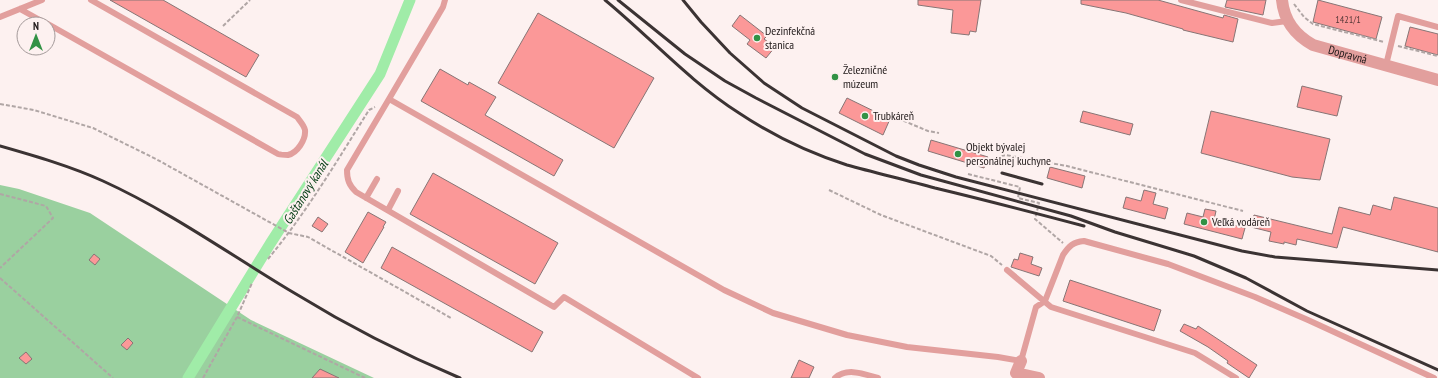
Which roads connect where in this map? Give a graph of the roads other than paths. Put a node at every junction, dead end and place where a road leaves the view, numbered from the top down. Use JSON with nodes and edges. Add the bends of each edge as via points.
{"nodes":[{"id":1,"x":42,"y":0,"type":"edge"},
{"id":2,"x":91,"y":0,"type":"edge"},
{"id":3,"x":445,"y":0,"type":"edge"},
{"id":4,"x":1181,"y":0,"type":"edge"},
{"id":5,"x":1288,"y":1,"type":"edge"},
{"id":6,"x":20,"y":9,"type":"junction"},
{"id":7,"x":0,"y":16,"type":"edge"},
{"id":8,"x":33,"y":16,"type":"edge"},
{"id":9,"x":1287,"y":21,"type":"junction"},
{"id":10,"x":1438,"y":27,"type":"edge"},
{"id":11,"x":56,"y":29,"type":"edge"},
{"id":12,"x":1386,"y":65,"type":"junction"},
{"id":13,"x":1438,"y":80,"type":"edge"},
{"id":14,"x":388,"y":100,"type":"junction"},
{"id":15,"x":377,"y":179,"type":"dead end"},
{"id":16,"x":398,"y":191,"type":"dead end"},
{"id":17,"x":366,"y":198,"type":"junction"},
{"id":18,"x":388,"y":210,"type":"junction"},
{"id":19,"x":1007,"y":270,"type":"road end"},
{"id":20,"x":1045,"y":301,"type":"junction"},
{"id":21,"x":1021,"y":360,"type":"junction"},
{"id":22,"x":1015,"y":376,"type":"edge"},
{"id":23,"x":698,"y":378,"type":"edge"},
{"id":24,"x":835,"y":378,"type":"edge"},
{"id":25,"x":878,"y":378,"type":"edge"},
{"id":26,"x":1039,"y":378,"type":"edge"},
{"id":27,"x":1236,"y":378,"type":"edge"},
{"id":28,"x":1434,"y":378,"type":"edge"}],
"edges":[{"from":1,"to":6,"type":"lane"},
{"from":2,"to":11,"type":"lane","via":[[297,117],[305,130],[300,146],[287,155],[278,154]]},
{"from":3,"to":14,"type":"lane"},
{"from":4,"to":9,"type":"lane","via":[[1272,23]]},
{"from":5,"to":9,"type":"street","name":"Dopravná","via":[[1284,15]]},
{"from":6,"to":7,"type":"lane"},
{"from":6,"to":8,"type":"lane"},
{"from":9,"to":12,"type":"street","name":"Dopravná","via":[[1297,34],[1313,45]]},
{"from":10,"to":12,"type":"lane","via":[[1398,16]]},
{"from":12,"to":13,"type":"street","name":"Dopravná"},
{"from":14,"to":17,"type":"lane","via":[[347,170],[349,186]]},
{"from":14,"to":21,"type":"lane","via":[[724,290],[773,313],[847,335],[900,345]]},
{"from":15,"to":17,"type":"lane"},
{"from":16,"to":18,"type":"lane"},
{"from":17,"to":18,"type":"lane"},
{"from":18,"to":23,"type":"lane","via":[[554,307],[564,297]]},
{"from":19,"to":20,"type":"lane"},
{"from":20,"to":21,"type":"lane","via":[[1036,307]]},
{"from":20,"to":27,"type":"lane","via":[[1052,307],[1195,353]]},
{"from":20,"to":28,"type":"lane","via":[[1063,255],[1069,246],[1084,241],[1168,264],[1255,297]]},
{"from":21,"to":22,"type":"street"},
{"from":22,"to":26,"type":"street"},
{"from":24,"to":25,"type":"lane","via":[[841,373],[852,372]]}]}
